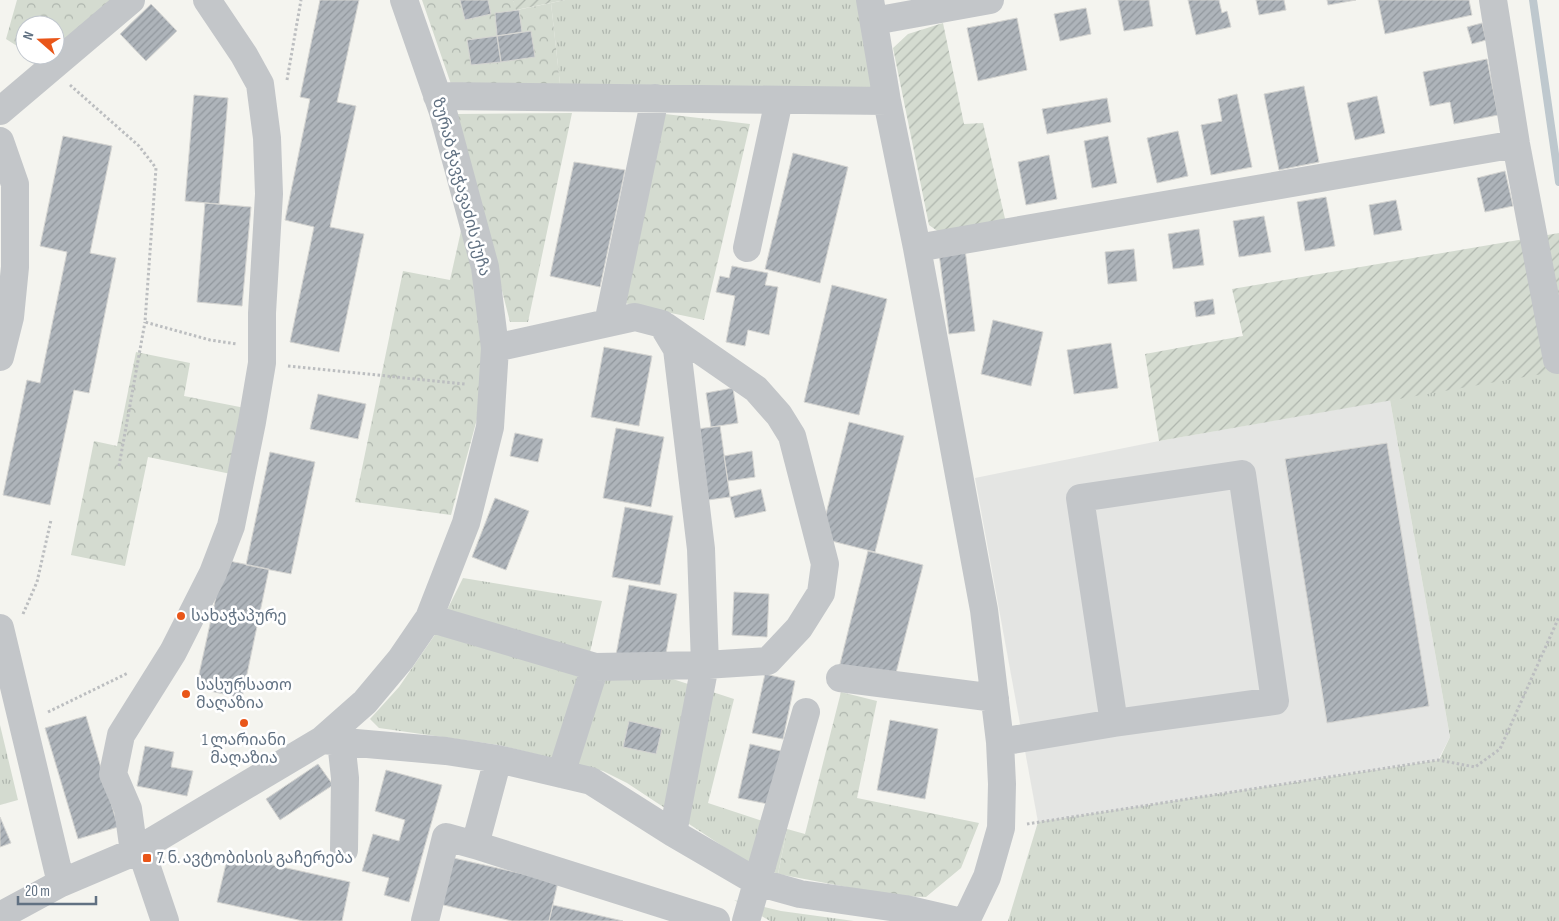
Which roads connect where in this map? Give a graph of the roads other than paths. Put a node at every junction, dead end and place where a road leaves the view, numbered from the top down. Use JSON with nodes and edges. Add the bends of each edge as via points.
{"nodes":[{"id":1,"x":131,"y":0,"type":"edge"},
{"id":2,"x":207,"y":0,"type":"edge"},
{"id":3,"x":404,"y":0,"type":"edge"},
{"id":4,"x":990,"y":0,"type":"edge"},
{"id":5,"x":1493,"y":0,"type":"edge"},
{"id":6,"x":872,"y":11,"type":"edge"},
{"id":7,"x":438,"y":96,"type":"junction"},
{"id":8,"x":655,"y":98,"type":"junction"},
{"id":9,"x":779,"y":100,"type":"junction"},
{"id":10,"x":887,"y":101,"type":"junction"},
{"id":11,"x":0,"y":111,"type":"edge"},
{"id":12,"x":0,"y":141,"type":"edge"},
{"id":13,"x":1516,"y":144,"type":"junction"},
{"id":14,"x":747,"y":248,"type":"dead end"},
{"id":15,"x":917,"y":248,"type":"junction"},
{"id":16,"x":608,"y":323,"type":"junction"},
{"id":17,"x":662,"y":324,"type":"junction"},
{"id":18,"x":495,"y":348,"type":"junction"},
{"id":19,"x":0,"y":357,"type":"edge"},
{"id":20,"x":1557,"y":360,"type":"dead end"},
{"id":21,"x":429,"y":618,"type":"junction"},
{"id":22,"x":0,"y":629,"type":"edge"},
{"id":23,"x":705,"y":665,"type":"junction"},
{"id":24,"x":595,"y":668,"type":"junction"},
{"id":25,"x":840,"y":678,"type":"dead end"},
{"id":26,"x":995,"y":698,"type":"junction"},
{"id":27,"x":806,"y":712,"type":"dead end"},
{"id":28,"x":1114,"y":724,"type":"junction"},
{"id":29,"x":331,"y":740,"type":"junction"},
{"id":30,"x":1000,"y":742,"type":"junction"},
{"id":31,"x":498,"y":759,"type":"junction"},
{"id":32,"x":561,"y":774,"type":"junction"},
{"id":33,"x":673,"y":833,"type":"junction"},
{"id":34,"x":476,"y":845,"type":"junction"},
{"id":35,"x":137,"y":850,"type":"junction"},
{"id":36,"x":344,"y":850,"type":"dead end"},
{"id":37,"x":757,"y":882,"type":"junction"},
{"id":38,"x":61,"y":883,"type":"junction"},
{"id":39,"x":0,"y":916,"type":"edge"},
{"id":40,"x":165,"y":921,"type":"edge"},
{"id":41,"x":424,"y":921,"type":"edge"},
{"id":42,"x":716,"y":921,"type":"edge"},
{"id":43,"x":746,"y":921,"type":"edge"},
{"id":44,"x":957,"y":921,"type":"edge"},
{"id":45,"x":966,"y":921,"type":"edge"}],
"edges":[{"from":1,"to":11,"type":"street"},
{"from":2,"to":35,"type":"street","via":[[260,84],[267,138],[269,194],[262,355],[231,526],[213,573],[174,652],[122,735],[113,774],[128,809]]},
{"from":3,"to":7,"type":"street","name":"ზურაბ ჭავჭავაძის ქუჩა"},
{"from":4,"to":6,"type":"street"},
{"from":5,"to":13,"type":"street"},
{"from":6,"to":10,"type":"street"},
{"from":7,"to":8,"type":"street"},
{"from":7,"to":18,"type":"street","name":"ზურაბ ჭავჭავაძის ქუჩა","via":[[484,266]]},
{"from":8,"to":9,"type":"street"},
{"from":8,"to":16,"type":"street"},
{"from":9,"to":10,"type":"street"},
{"from":9,"to":14,"type":"street"},
{"from":10,"to":15,"type":"street"},
{"from":12,"to":19,"type":"street","via":[[15,184],[15,267],[10,317]]},
{"from":13,"to":15,"type":"street"},
{"from":13,"to":20,"type":"street"},
{"from":15,"to":26,"type":"street","via":[[984,610]]},
{"from":16,"to":17,"type":"street","via":[[636,317]]},
{"from":16,"to":18,"type":"street"},
{"from":17,"to":23,"type":"street","via":[[677,349],[701,549]]},
{"from":17,"to":23,"type":"street","via":[[756,389],[779,415],[792,436],[825,564],[820,592],[798,628],[768,661]]},
{"from":18,"to":21,"type":"street","name":"ზურაბ ჭავჭავაძის ქუჩა","via":[[490,427],[466,523]]},
{"from":21,"to":24,"type":"street"},
{"from":21,"to":29,"type":"street","name":"ზურაბ ჭავჭავაძის ქუჩა","via":[[401,659]]},
{"from":22,"to":38,"type":"street"},
{"from":23,"to":24,"type":"street"},
{"from":23,"to":33,"type":"street"},
{"from":24,"to":32,"type":"street"},
{"from":25,"to":26,"type":"street"},
{"from":26,"to":30,"type":"street"},
{"from":27,"to":37,"type":"street"},
{"from":28,"to":28,"type":"street","via":[[1275,701],[1242,474],[1080,498]]},
{"from":28,"to":30,"type":"street"},
{"from":29,"to":31,"type":"street"},
{"from":29,"to":35,"type":"street","name":"ზურაბ ჭავჭავაძის ქუჩა"},
{"from":29,"to":36,"type":"street","via":[[345,778]]},
{"from":30,"to":45,"type":"street","via":[[1001,828],[987,877]]},
{"from":31,"to":32,"type":"street"},
{"from":31,"to":34,"type":"street"},
{"from":32,"to":33,"type":"street","via":[[591,781]]},
{"from":33,"to":37,"type":"street"},
{"from":34,"to":41,"type":"street","via":[[446,837]]},
{"from":34,"to":42,"type":"street"},
{"from":35,"to":38,"type":"street","name":"ზურაბ ჭავჭავაძის ქუჩა"},
{"from":35,"to":40,"type":"street"},
{"from":37,"to":43,"type":"street"},
{"from":37,"to":44,"type":"street","via":[[800,894],[906,909]]},
{"from":38,"to":39,"type":"street","name":"ზურაბ ჭავჭავაძის ქუჩა"}]}
